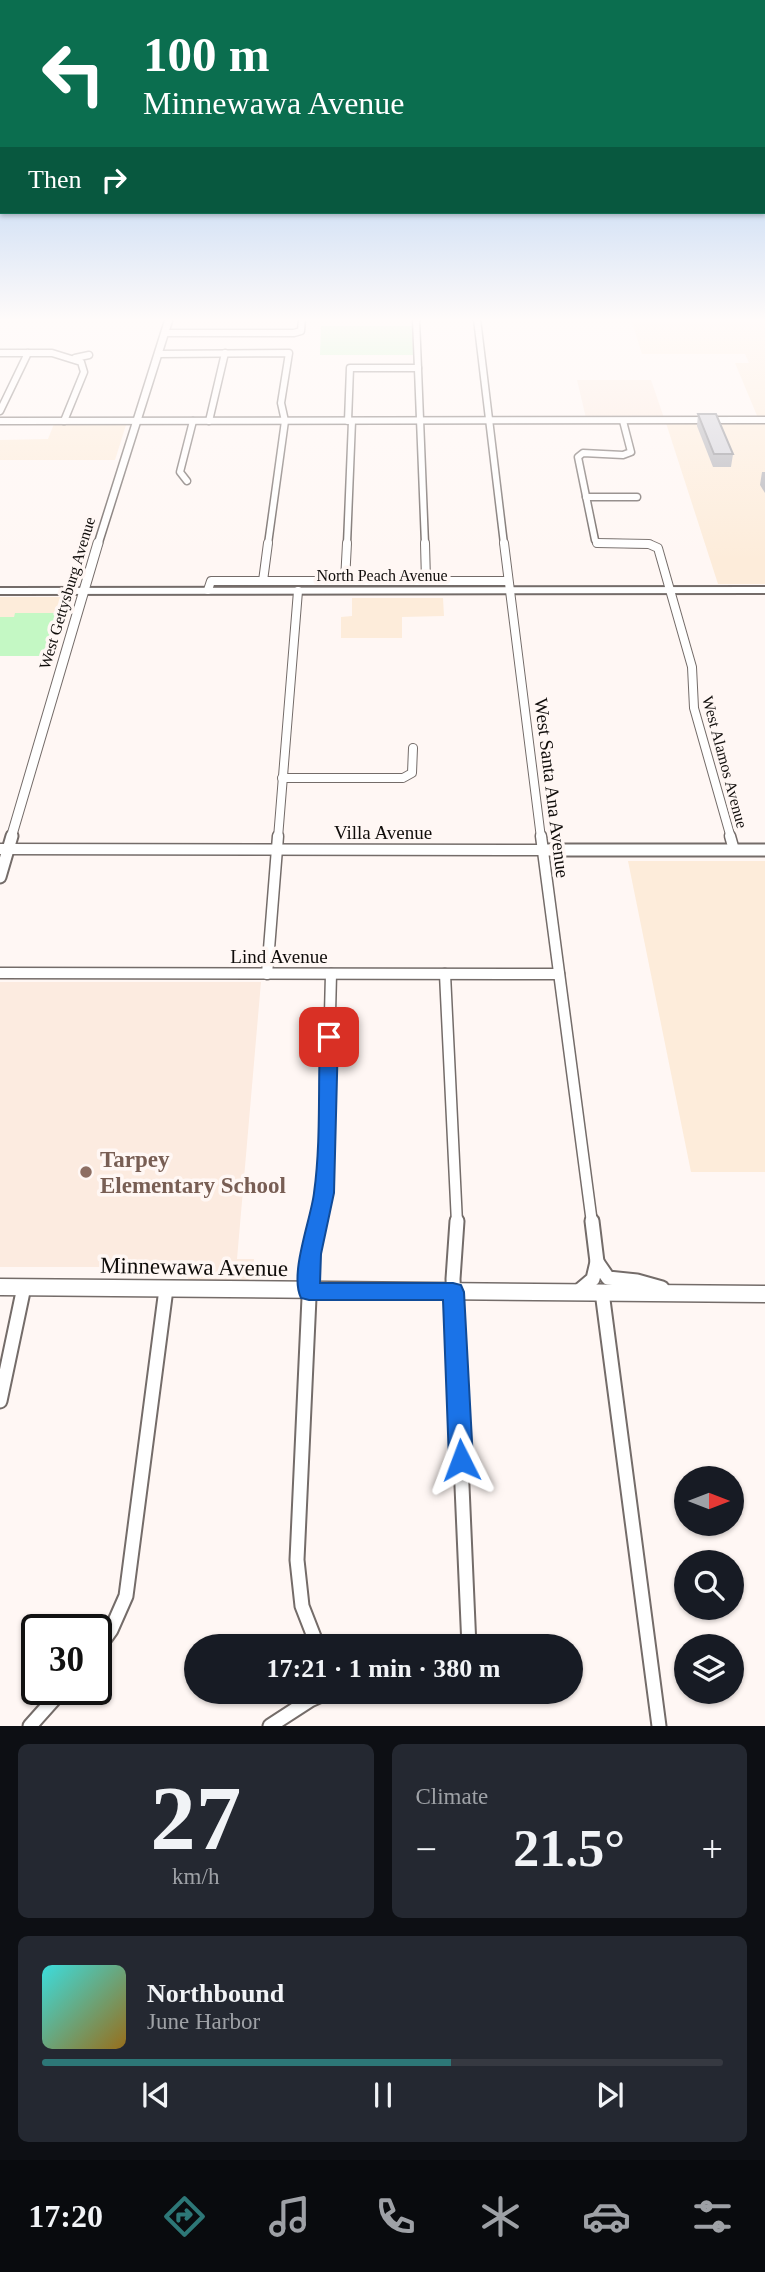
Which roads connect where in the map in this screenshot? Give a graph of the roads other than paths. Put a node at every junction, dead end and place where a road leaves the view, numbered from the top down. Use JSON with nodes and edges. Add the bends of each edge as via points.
{"nodes":[{"id":1,"x":73,"y":400,"type":"edge"},
{"id":2,"x":144,"y":400,"type":"edge"},
{"id":3,"x":214,"y":400,"type":"edge"},
{"id":4,"x":282,"y":400,"type":"edge"},
{"id":5,"x":350,"y":400,"type":"edge"},
{"id":6,"x":420,"y":400,"type":"edge"},
{"id":7,"x":486,"y":400,"type":"edge"},
{"id":8,"x":0,"y":421,"type":"edge"},
{"id":9,"x":64,"y":421,"type":"junction"},
{"id":10,"x":138,"y":421,"type":"junction"},
{"id":11,"x":193,"y":421,"type":"junction"},
{"id":12,"x":209,"y":421,"type":"junction"},
{"id":13,"x":285,"y":421,"type":"junction"},
{"id":14,"x":350,"y":421,"type":"junction"},
{"id":15,"x":421,"y":421,"type":"junction"},
{"id":16,"x":489,"y":421,"type":"junction"},
{"id":17,"x":623,"y":421,"type":"junction"},
{"id":18,"x":765,"y":421,"type":"edge"},
{"id":19,"x":187,"y":481,"type":"dead end"},
{"id":20,"x":586,"y":497,"type":"junction"},
{"id":21,"x":637,"y":497,"type":"dead end"},
{"id":22,"x":263,"y":581,"type":"junction"},
{"id":23,"x":345,"y":581,"type":"junction"},
{"id":24,"x":426,"y":581,"type":"junction"},
{"id":25,"x":508,"y":586,"type":"junction"},
{"id":26,"x":208,"y":590,"type":"junction"},
{"id":27,"x":669,"y":590,"type":"junction"},
{"id":28,"x":765,"y":590,"type":"edge"},
{"id":29,"x":0,"y":591,"type":"edge"},
{"id":30,"x":83,"y":591,"type":"junction"},
{"id":31,"x":298,"y":591,"type":"junction"},
{"id":32,"x":413,"y":748,"type":"dead end"},
{"id":33,"x":282,"y":778,"type":"junction"},
{"id":34,"x":4,"y":849,"type":"edge"},
{"id":35,"x":276,"y":849,"type":"junction"},
{"id":36,"x":543,"y":850,"type":"junction"},
{"id":37,"x":734,"y":850,"type":"junction"},
{"id":38,"x":765,"y":850,"type":"edge"},
{"id":39,"x":0,"y":877,"type":"edge"},
{"id":40,"x":0,"y":973,"type":"edge"},
{"id":41,"x":267,"y":974,"type":"junction"},
{"id":42,"x":331,"y":974,"type":"junction"},
{"id":43,"x":444,"y":974,"type":"junction"},
{"id":44,"x":559,"y":974,"type":"junction"},
{"id":45,"x":597,"y":1262,"type":"junction"},
{"id":46,"x":0,"y":1287,"type":"edge"},
{"id":47,"x":24,"y":1287,"type":"junction"},
{"id":48,"x":166,"y":1289,"type":"junction"},
{"id":49,"x":309,"y":1292,"type":"junction"},
{"id":50,"x":453,"y":1292,"type":"junction"},
{"id":51,"x":576,"y":1292,"type":"junction"},
{"id":52,"x":601,"y":1292,"type":"junction"},
{"id":53,"x":677,"y":1293,"type":"junction"},
{"id":54,"x":765,"y":1294,"type":"edge"},
{"id":55,"x":0,"y":1401,"type":"edge"},
{"id":56,"x":126,"y":1596,"type":"joint"},
{"id":57,"x":112,"y":1628,"type":"edge"},
{"id":58,"x":313,"y":1634,"type":"edge"},
{"id":59,"x":467,"y":1634,"type":"edge"},
{"id":60,"x":304,"y":1704,"type":"edge"},
{"id":61,"x":49,"y":1705,"type":"edge"},
{"id":62,"x":30,"y":1726,"type":"edge"},
{"id":63,"x":270,"y":1726,"type":"edge"},
{"id":64,"x":659,"y":1726,"type":"edge"}],
"edges":[{"from":1,"to":9,"type":"street"},
{"from":2,"to":10,"type":"street","name":"West Gettysburg Avenue"},
{"from":3,"to":12,"type":"street"},
{"from":4,"to":13,"type":"street"},
{"from":5,"to":14,"type":"street"},
{"from":6,"to":15,"type":"street"},
{"from":7,"to":16,"type":"street","name":"West Santa Ana Avenue"},
{"from":8,"to":9,"type":"street"},
{"from":9,"to":10,"type":"street"},
{"from":10,"to":11,"type":"street"},
{"from":10,"to":30,"type":"street","name":"West Gettysburg Avenue"},
{"from":11,"to":12,"type":"street"},
{"from":11,"to":19,"type":"street","via":[[180,472]]},
{"from":12,"to":13,"type":"street"},
{"from":13,"to":14,"type":"street"},
{"from":13,"to":22,"type":"street"},
{"from":14,"to":15,"type":"street"},
{"from":14,"to":23,"type":"street"},
{"from":15,"to":16,"type":"street"},
{"from":15,"to":24,"type":"street"},
{"from":16,"to":17,"type":"street"},
{"from":16,"to":25,"type":"street","name":"West Santa Ana Avenue"},
{"from":17,"to":18,"type":"street"},
{"from":17,"to":20,"type":"street","name":"West Alamos Avenue","via":[[631,452],[579,454]]},
{"from":20,"to":21,"type":"street"},
{"from":20,"to":27,"type":"street","name":"West Alamos Avenue","via":[[597,543],[655,545]]},
{"from":22,"to":23,"type":"street"},
{"from":22,"to":26,"type":"street","via":[[211,581]]},
{"from":23,"to":24,"type":"street"},
{"from":24,"to":25,"type":"street"},
{"from":25,"to":27,"type":"main road","name":"North Peach Avenue"},
{"from":25,"to":31,"type":"main road","name":"North Peach Avenue"},
{"from":25,"to":36,"type":"street","name":"West Santa Ana Avenue"},
{"from":26,"to":30,"type":"main road","name":"North Peach Avenue"},
{"from":26,"to":31,"type":"main road","name":"North Peach Avenue"},
{"from":27,"to":28,"type":"main road","name":"North Peach Avenue"},
{"from":27,"to":37,"type":"street","name":"West Alamos Avenue","via":[[692,667],[694,708]]},
{"from":29,"to":30,"type":"main road","name":"North Peach Avenue"},
{"from":30,"to":34,"type":"street","name":"West Gettysburg Avenue"},
{"from":31,"to":33,"type":"street"},
{"from":32,"to":33,"type":"street","via":[[412,773],[403,778]]},
{"from":33,"to":35,"type":"street"},
{"from":34,"to":35,"type":"street","name":"Villa Avenue"},
{"from":34,"to":39,"type":"street","name":"West Gettysburg Avenue"},
{"from":35,"to":36,"type":"street","name":"Villa Avenue"},
{"from":35,"to":41,"type":"street"},
{"from":36,"to":37,"type":"street","name":"Villa Avenue"},
{"from":36,"to":44,"type":"street","name":"West Santa Ana Avenue"},
{"from":37,"to":38,"type":"street","name":"Villa Avenue"},
{"from":40,"to":41,"type":"street","name":"Lind Avenue"},
{"from":41,"to":42,"type":"street","name":"Lind Avenue"},
{"from":42,"to":43,"type":"street","name":"Lind Avenue"},
{"from":42,"to":49,"type":"street","via":[[326,1174]]},
{"from":43,"to":44,"type":"street","name":"Lind Avenue"},
{"from":43,"to":50,"type":"street","via":[[457,1215]]},
{"from":44,"to":45,"type":"street","name":"West Santa Ana Avenue"},
{"from":45,"to":51,"type":"street","via":[[593,1279]]},
{"from":45,"to":53,"type":"street","via":[[608,1278]]},
{"from":46,"to":47,"type":"street","name":"Minnewawa Avenue"},
{"from":47,"to":48,"type":"street","name":"Minnewawa Avenue"},
{"from":47,"to":55,"type":"street"},
{"from":48,"to":49,"type":"street","name":"Minnewawa Avenue"},
{"from":48,"to":56,"type":"street"},
{"from":49,"to":50,"type":"street","name":"Minnewawa Avenue"},
{"from":49,"to":58,"type":"street","via":[[297,1560],[302,1606]]},
{"from":50,"to":51,"type":"street","name":"Minnewawa Avenue"},
{"from":50,"to":59,"type":"street"},
{"from":51,"to":52,"type":"street","name":"Minnewawa Avenue"},
{"from":52,"to":53,"type":"street","name":"Minnewawa Avenue"},
{"from":52,"to":64,"type":"street"},
{"from":53,"to":54,"type":"street","name":"Minnewawa Avenue"},
{"from":56,"to":57,"type":"street"},
{"from":60,"to":63,"type":"street"},
{"from":61,"to":62,"type":"street"}]}
